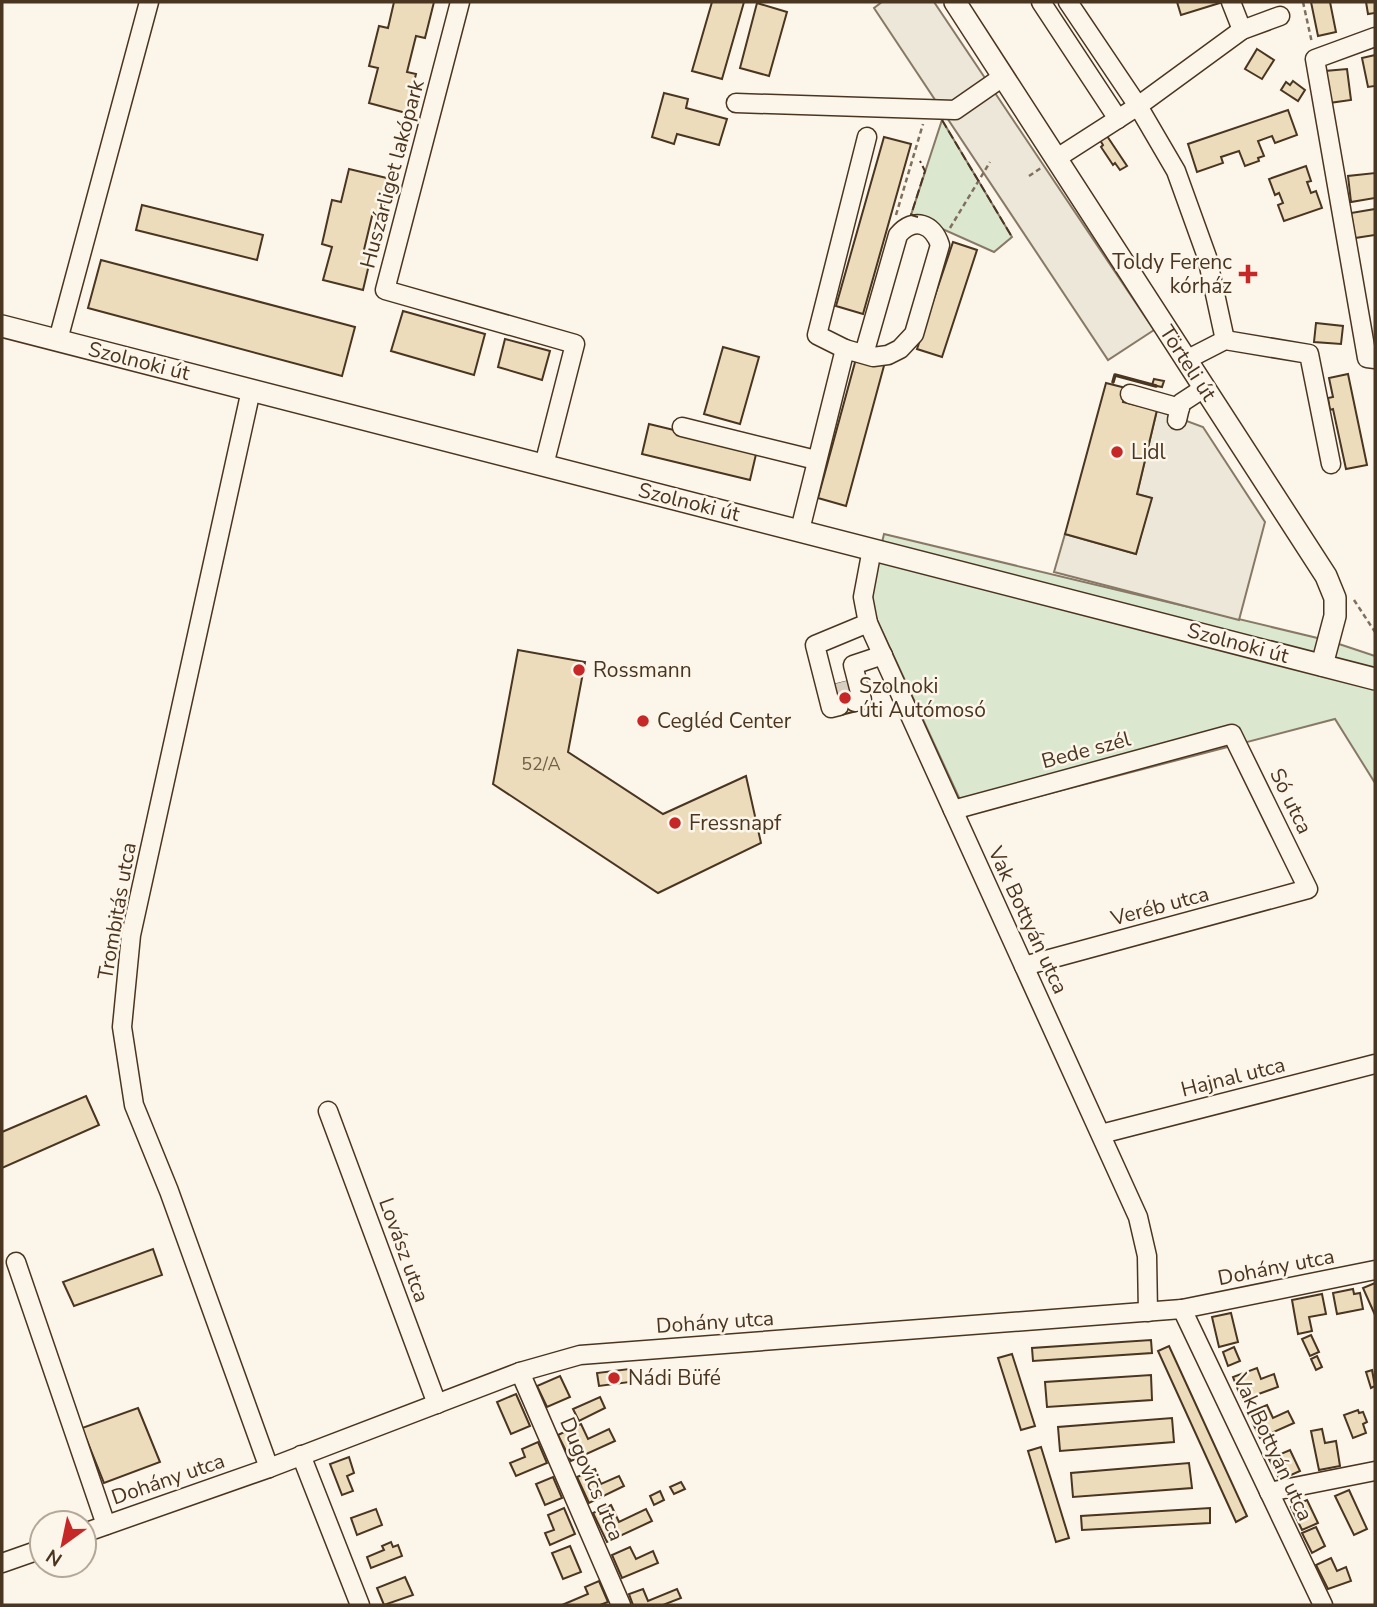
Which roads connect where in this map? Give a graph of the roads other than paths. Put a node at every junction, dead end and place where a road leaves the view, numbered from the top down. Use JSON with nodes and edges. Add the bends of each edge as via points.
{"nodes":[{"id":1,"x":149,"y":2,"type":"edge"},
{"id":2,"x":460,"y":2,"type":"edge"},
{"id":3,"x":955,"y":2,"type":"edge"},
{"id":4,"x":1041,"y":2,"type":"edge"},
{"id":5,"x":1068,"y":2,"type":"edge"},
{"id":6,"x":1231,"y":2,"type":"edge"},
{"id":7,"x":1280,"y":16,"type":"dead end"},
{"id":8,"x":1242,"y":30,"type":"junction"},
{"id":9,"x":1375,"y":37,"type":"edge"},
{"id":10,"x":1004,"y":76,"type":"junction"},
{"id":11,"x":736,"y":103,"type":"dead end"},
{"id":12,"x":1138,"y":106,"type":"junction"},
{"id":13,"x":1118,"y":119,"type":"junction"},
{"id":14,"x":867,"y":137,"type":"dead end"},
{"id":15,"x":1057,"y":158,"type":"junction"},
{"id":16,"x":2,"y":326,"type":"edge"},
{"id":17,"x":58,"y":340,"type":"junction"},
{"id":18,"x":1225,"y":340,"type":"junction"},
{"id":19,"x":845,"y":349,"type":"junction"},
{"id":20,"x":864,"y":354,"type":"junction"},
{"id":21,"x":1371,"y":358,"type":"edge"},
{"id":22,"x":1186,"y":359,"type":"junction"},
{"id":23,"x":1203,"y":388,"type":"junction"},
{"id":24,"x":251,"y":390,"type":"junction"},
{"id":25,"x":1130,"y":394,"type":"dead end"},
{"id":26,"x":682,"y":427,"type":"dead end"},
{"id":27,"x":816,"y":460,"type":"junction"},
{"id":28,"x":1332,"y":464,"type":"dead end"},
{"id":29,"x":544,"y":465,"type":"junction"},
{"id":30,"x":800,"y":530,"type":"junction"},
{"id":31,"x":872,"y":549,"type":"junction"},
{"id":32,"x":868,"y":623,"type":"junction"},
{"id":33,"x":883,"y":655,"type":"junction"},
{"id":34,"x":1322,"y":665,"type":"junction"},
{"id":35,"x":1375,"y":678,"type":"edge"},
{"id":36,"x":1232,"y":733,"type":"joint"},
{"id":37,"x":953,"y":810,"type":"junction"},
{"id":38,"x":1308,"y":889,"type":"joint"},
{"id":39,"x":1024,"y":967,"type":"junction"},
{"id":40,"x":1375,"y":1064,"type":"edge"},
{"id":41,"x":328,"y":1111,"type":"dead end"},
{"id":42,"x":1101,"y":1134,"type":"junction"},
{"id":43,"x":16,"y":1262,"type":"dead end"},
{"id":44,"x":1375,"y":1270,"type":"edge"},
{"id":45,"x":1182,"y":1309,"type":"junction"},
{"id":46,"x":1148,"y":1312,"type":"junction"},
{"id":47,"x":520,"y":1371,"type":"junction"},
{"id":48,"x":437,"y":1404,"type":"junction"},
{"id":49,"x":301,"y":1455,"type":"junction"},
{"id":50,"x":269,"y":1468,"type":"junction"},
{"id":51,"x":1375,"y":1471,"type":"edge"},
{"id":52,"x":1269,"y":1492,"type":"junction"},
{"id":53,"x":106,"y":1525,"type":"junction"},
{"id":54,"x":98,"y":1528,"type":"edge"},
{"id":55,"x":28,"y":1554,"type":"edge"},
{"id":56,"x":2,"y":1563,"type":"edge"},
{"id":57,"x":360,"y":1605,"type":"edge"},
{"id":58,"x":621,"y":1605,"type":"edge"},
{"id":59,"x":1323,"y":1605,"type":"edge"}],
"edges":[{"from":1,"to":17,"type":"street"},
{"from":2,"to":29,"type":"street","name":"Huszárliget lakópark","via":[[385,290],[575,344]]},
{"from":3,"to":10,"type":"main road","name":"Törteli út"},
{"from":4,"to":13,"type":"street"},
{"from":5,"to":12,"type":"street"},
{"from":6,"to":8,"type":"street"},
{"from":7,"to":8,"type":"street"},
{"from":8,"to":12,"type":"street"},
{"from":9,"to":21,"type":"street","via":[[1315,60]]},
{"from":10,"to":11,"type":"street","via":[[955,110]]},
{"from":10,"to":15,"type":"main road","name":"Törteli út"},
{"from":12,"to":13,"type":"street"},
{"from":12,"to":18,"type":"street","via":[[1176,171],[1208,257]]},
{"from":13,"to":15,"type":"street"},
{"from":14,"to":19,"type":"street","via":[[817,335]]},
{"from":15,"to":22,"type":"main road","name":"Törteli út"},
{"from":16,"to":17,"type":"main road","name":"Szolnoki út"},
{"from":17,"to":24,"type":"main road","name":"Szolnoki út"},
{"from":18,"to":22,"type":"street"},
{"from":18,"to":28,"type":"street","via":[[1309,354]]},
{"from":19,"to":20,"type":"street"},
{"from":19,"to":27,"type":"street"},
{"from":20,"to":20,"type":"street","via":[[888,355],[914,334],[940,245],[936,234],[924,225],[913,224],[898,235]]},
{"from":22,"to":23,"type":"main road","name":"Törteli út"},
{"from":23,"to":25,"type":"street","via":[[1181,403],[1178,414]]},
{"from":23,"to":34,"type":"main road","name":"Törteli út","via":[[1326,576],[1335,598],[1335,616]]},
{"from":24,"to":29,"type":"main road","name":"Szolnoki út"},
{"from":24,"to":50,"type":"street","name":"Trombitás utca","via":[[131,935],[122,1027],[134,1105]]},
{"from":26,"to":27,"type":"street"},
{"from":27,"to":30,"type":"street"},
{"from":29,"to":30,"type":"main road","name":"Szolnoki út"},
{"from":30,"to":31,"type":"main road","name":"Szolnoki út"},
{"from":31,"to":32,"type":"street","name":"Vak Bottyán utca","via":[[863,597]]},
{"from":31,"to":34,"type":"main road","name":"Szolnoki út"},
{"from":32,"to":33,"type":"street","name":"Vak Bottyán utca"},
{"from":32,"to":33,"type":"street","via":[[815,645],[843,692],[853,665]]},
{"from":33,"to":37,"type":"street","name":"Vak Bottyán utca"},
{"from":34,"to":35,"type":"main road","name":"Szolnoki út"},
{"from":36,"to":37,"type":"street","name":"Bede szél"},
{"from":36,"to":38,"type":"street","name":"Só utca"},
{"from":37,"to":39,"type":"street","name":"Vak Bottyán utca"},
{"from":38,"to":39,"type":"street","name":"Veréb utca"},
{"from":39,"to":42,"type":"street","name":"Vak Bottyán utca"},
{"from":40,"to":42,"type":"street","name":"Hajnal utca"},
{"from":41,"to":48,"type":"street","name":"Lovász utca"},
{"from":42,"to":46,"type":"street","name":"Vak Bottyán utca","via":[[1144,1237]]},
{"from":43,"to":53,"type":"street"},
{"from":44,"to":45,"type":"street","name":"Dohány utca"},
{"from":45,"to":46,"type":"street","name":"Dohány utca"},
{"from":45,"to":52,"type":"street","name":"Vak Bottyán utca"},
{"from":46,"to":47,"type":"street","name":"Dohány utca","via":[[580,1355]]},
{"from":47,"to":48,"type":"street","name":"Dohány utca"},
{"from":47,"to":58,"type":"street","name":"Dugovics utca"},
{"from":48,"to":49,"type":"street","name":"Dohány utca"},
{"from":49,"to":50,"type":"street","name":"Dohány utca"},
{"from":49,"to":57,"type":"street"},
{"from":50,"to":53,"type":"street","name":"Dohány utca"},
{"from":51,"to":52,"type":"street"},
{"from":52,"to":59,"type":"street","name":"Vak Bottyán utca"},
{"from":53,"to":54,"type":"street","name":"Dohány utca"},
{"from":55,"to":56,"type":"street"}]}
